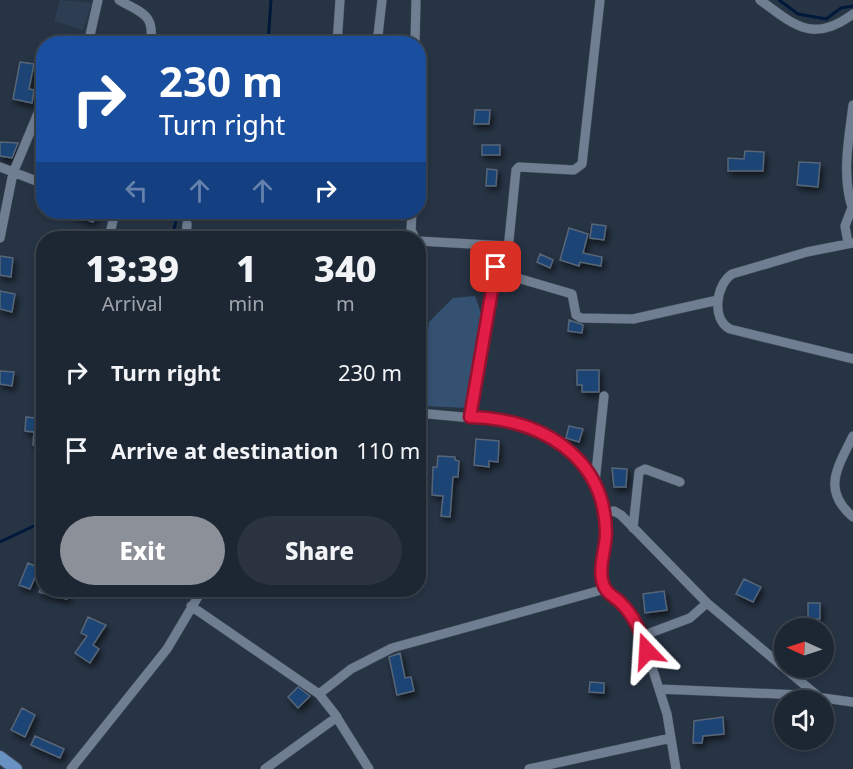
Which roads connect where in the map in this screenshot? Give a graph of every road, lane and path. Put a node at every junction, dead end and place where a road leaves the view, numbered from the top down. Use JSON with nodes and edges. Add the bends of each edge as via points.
{"nodes":[{"id":1,"x":98,"y":0,"type":"edge"},
{"id":2,"x":118,"y":0,"type":"edge"},
{"id":3,"x":340,"y":0,"type":"edge"},
{"id":4,"x":382,"y":0,"type":"edge"},
{"id":5,"x":416,"y":0,"type":"edge"},
{"id":6,"x":600,"y":0,"type":"edge"},
{"id":7,"x":760,"y":0,"type":"edge"},
{"id":8,"x":853,"y":14,"type":"edge"},
{"id":9,"x":90,"y":36,"type":"edge"},
{"id":10,"x":151,"y":36,"type":"edge"},
{"id":11,"x":338,"y":36,"type":"edge"},
{"id":12,"x":378,"y":36,"type":"edge"},
{"id":13,"x":415,"y":36,"type":"edge"},
{"id":14,"x":853,"y":105,"type":"edge"},
{"id":15,"x":36,"y":118,"type":"edge"},
{"id":16,"x":0,"y":168,"type":"edge"},
{"id":17,"x":13,"y":173,"type":"junction"},
{"id":18,"x":36,"y":181,"type":"edge"},
{"id":19,"x":852,"y":205,"type":"edge"},
{"id":20,"x":188,"y":224,"type":"dead end"},
{"id":21,"x":187,"y":231,"type":"edge"},
{"id":22,"x":0,"y":238,"type":"edge"},
{"id":23,"x":426,"y":241,"type":"edge"},
{"id":24,"x":850,"y":243,"type":"edge"},
{"id":25,"x":507,"y":246,"type":"junction"},
{"id":26,"x":509,"y":275,"type":"junction"},
{"id":27,"x":718,"y":300,"type":"junction"},
{"id":28,"x":853,"y":359,"type":"edge"},
{"id":29,"x":604,"y":396,"type":"dead end"},
{"id":30,"x":426,"y":414,"type":"edge"},
{"id":31,"x":470,"y":417,"type":"junction"},
{"id":32,"x":853,"y":436,"type":"edge"},
{"id":33,"x":595,"y":482,"type":"junction"},
{"id":34,"x":680,"y":482,"type":"dead end"},
{"id":35,"x":603,"y":513,"type":"junction"},
{"id":36,"x":853,"y":517,"type":"edge"},
{"id":37,"x":633,"y":528,"type":"junction"},
{"id":38,"x":605,"y":589,"type":"junction"},
{"id":39,"x":197,"y":597,"type":"edge"},
{"id":40,"x":707,"y":603,"type":"junction"},
{"id":41,"x":191,"y":606,"type":"junction"},
{"id":42,"x":642,"y":636,"type":"junction"},
{"id":43,"x":659,"y":689,"type":"junction"},
{"id":44,"x":811,"y":690,"type":"edge"},
{"id":45,"x":319,"y":694,"type":"junction"},
{"id":46,"x":774,"y":695,"type":"edge"},
{"id":47,"x":834,"y":699,"type":"edge"},
{"id":48,"x":853,"y":702,"type":"edge"},
{"id":49,"x":337,"y":717,"type":"junction"},
{"id":50,"x":671,"y":738,"type":"junction"},
{"id":51,"x":0,"y":757,"type":"edge"},
{"id":52,"x":16,"y":769,"type":"edge"},
{"id":53,"x":71,"y":769,"type":"edge"},
{"id":54,"x":265,"y":769,"type":"edge"},
{"id":55,"x":369,"y":769,"type":"edge"},
{"id":56,"x":529,"y":769,"type":"edge"},
{"id":57,"x":676,"y":769,"type":"edge"}],
"edges":[{"from":1,"to":9,"type":"street"},
{"from":2,"to":10,"type":"street","via":[[148,17]]},
{"from":3,"to":11,"type":"street"},
{"from":4,"to":12,"type":"street"},
{"from":5,"to":13,"type":"street"},
{"from":6,"to":25,"type":"street","via":[[582,164],[574,170],[516,170]]},
{"from":7,"to":8,"type":"street","via":[[794,25],[812,31],[830,27]]},
{"from":14,"to":19,"type":"street","via":[[847,162],[847,191]]},
{"from":15,"to":17,"type":"street"},
{"from":16,"to":17,"type":"street"},
{"from":17,"to":18,"type":"street"},
{"from":17,"to":22,"type":"street"},
{"from":19,"to":24,"type":"street","via":[[845,226]]},
{"from":20,"to":21,"type":"street"},
{"from":23,"to":25,"type":"street"},
{"from":24,"to":27,"type":"street","via":[[732,274]]},
{"from":25,"to":26,"type":"street","via":[[505,263]]},
{"from":26,"to":27,"type":"street","via":[[572,294],[576,315],[582,318],[633,319]]},
{"from":26,"to":31,"type":"street","via":[[496,267]]},
{"from":27,"to":28,"type":"street","via":[[719,317],[729,329]]},
{"from":29,"to":33,"type":"street"},
{"from":30,"to":31,"type":"street"},
{"from":31,"to":33,"type":"street","via":[[517,422],[561,442]]},
{"from":32,"to":36,"type":"street","via":[[835,474],[834,488],[838,500]]},
{"from":33,"to":35,"type":"street"},
{"from":34,"to":37,"type":"street","via":[[645,469],[639,472]]},
{"from":35,"to":37,"type":"street","via":[[614,511]]},
{"from":35,"to":38,"type":"street"},
{"from":37,"to":40,"type":"street"},
{"from":38,"to":42,"type":"street","via":[[622,604]]},
{"from":38,"to":45,"type":"street","via":[[392,648],[351,669]]},
{"from":39,"to":41,"type":"street"},
{"from":40,"to":42,"type":"street","via":[[690,618]]},
{"from":40,"to":44,"type":"street"},
{"from":41,"to":45,"type":"street"},
{"from":41,"to":53,"type":"street","via":[[167,649]]},
{"from":42,"to":43,"type":"street"},
{"from":43,"to":46,"type":"street"},
{"from":43,"to":50,"type":"street"},
{"from":45,"to":49,"type":"street"},
{"from":47,"to":48,"type":"street"},
{"from":49,"to":54,"type":"street"},
{"from":49,"to":55,"type":"street"},
{"from":50,"to":56,"type":"street"},
{"from":50,"to":57,"type":"street"},
{"from":51,"to":52,"type":"main road"}]}
